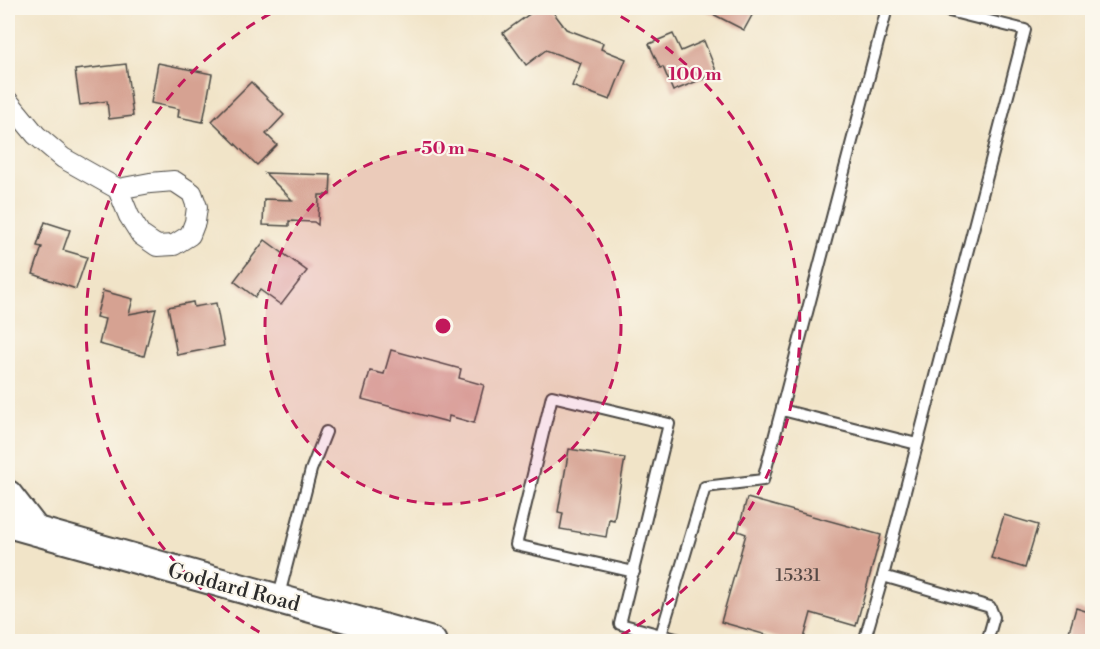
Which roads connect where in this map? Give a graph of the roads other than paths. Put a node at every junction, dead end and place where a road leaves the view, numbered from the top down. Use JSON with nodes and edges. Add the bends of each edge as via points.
{"nodes":[{"id":1,"x":887,"y":8,"type":"edge"},
{"id":2,"x":937,"y":8,"type":"edge"},
{"id":3,"x":8,"y":101,"type":"edge"},
{"id":4,"x":118,"y":189,"type":"dead end"},
{"id":5,"x":782,"y":410,"type":"junction"},
{"id":6,"x":326,"y":432,"type":"dead end"},
{"id":7,"x":917,"y":444,"type":"junction"},
{"id":8,"x":8,"y":495,"type":"edge"},
{"id":9,"x":8,"y":523,"type":"edge"},
{"id":10,"x":36,"y":531,"type":"junction"},
{"id":11,"x":634,"y":573,"type":"junction"},
{"id":12,"x":883,"y":576,"type":"junction"},
{"id":13,"x":278,"y":599,"type":"junction"},
{"id":14,"x":639,"y":629,"type":"junction"},
{"id":15,"x":661,"y":635,"type":"junction"},
{"id":16,"x":432,"y":642,"type":"edge"},
{"id":17,"x":635,"y":642,"type":"edge"},
{"id":18,"x":687,"y":642,"type":"edge"},
{"id":19,"x":864,"y":642,"type":"edge"},
{"id":20,"x":987,"y":642,"type":"edge"}],
"edges":[{"from":1,"to":5,"type":"lane"},
{"from":2,"to":7,"type":"lane","via":[[1025,30]]},
{"from":3,"to":4,"type":"street","via":[[36,135],[63,158]]},
{"from":5,"to":7,"type":"lane"},
{"from":5,"to":15,"type":"lane","via":[[764,480],[705,487]]},
{"from":6,"to":13,"type":"lane","via":[[311,470]]},
{"from":7,"to":12,"type":"lane"},
{"from":8,"to":10,"type":"main road"},
{"from":9,"to":10,"type":"main road","name":"Goddard Road"},
{"from":10,"to":13,"type":"main road","name":"Goddard Road"},
{"from":11,"to":11,"type":"lane","via":[[516,544],[552,396],[669,424]]},
{"from":11,"to":14,"type":"lane","via":[[620,624]]},
{"from":12,"to":19,"type":"lane"},
{"from":12,"to":20,"type":"lane","via":[[990,607],[994,617]]},
{"from":13,"to":16,"type":"main road","name":"Goddard Road"},
{"from":14,"to":15,"type":"lane"},
{"from":14,"to":17,"type":"lane"},
{"from":15,"to":18,"type":"lane"}]}
